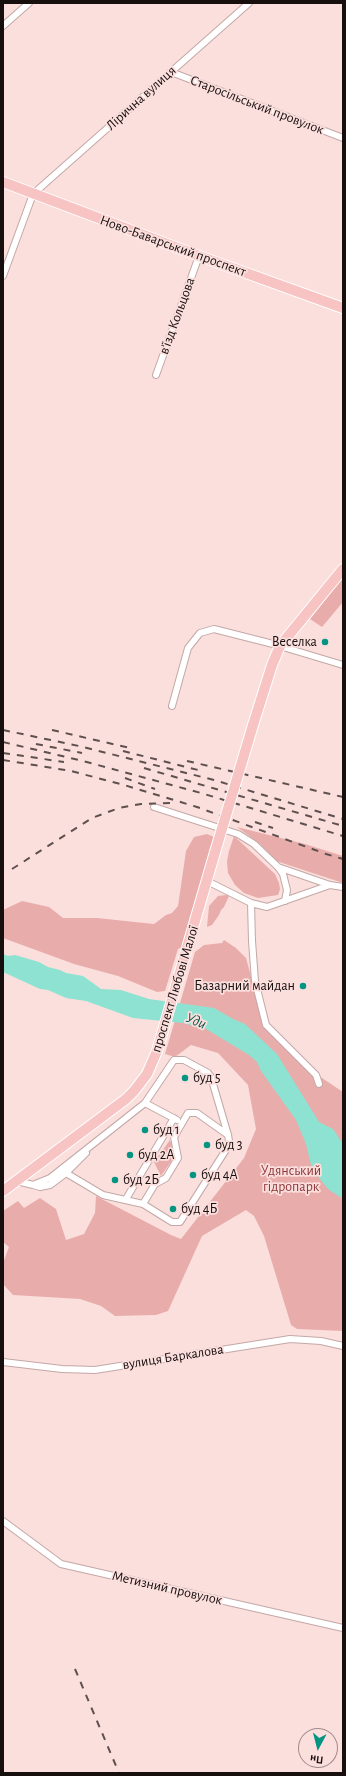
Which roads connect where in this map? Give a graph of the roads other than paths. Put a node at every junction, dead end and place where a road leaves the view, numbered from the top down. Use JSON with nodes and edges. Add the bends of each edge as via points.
{"nodes":[{"id":1,"x":29,"y":3,"type":"edge"},
{"id":2,"x":249,"y":3,"type":"edge"},
{"id":3,"x":3,"y":26,"type":"edge"},
{"id":4,"x":171,"y":72,"type":"junction"},
{"id":5,"x":343,"y":138,"type":"edge"},
{"id":6,"x":3,"y":182,"type":"edge"},
{"id":7,"x":33,"y":194,"type":"junction"},
{"id":8,"x":199,"y":256,"type":"junction"},
{"id":9,"x":3,"y":276,"type":"edge"},
{"id":10,"x":343,"y":308,"type":"edge"},
{"id":11,"x":156,"y":375,"type":"dead end"},
{"id":12,"x":343,"y":569,"type":"edge"},
{"id":13,"x":280,"y":646,"type":"junction"},
{"id":14,"x":343,"y":665,"type":"edge"},
{"id":15,"x":172,"y":706,"type":"dead end"},
{"id":16,"x":154,"y":807,"type":"dead end"},
{"id":17,"x":278,"y":867,"type":"junction"},
{"id":18,"x":207,"y":881,"type":"junction"},
{"id":19,"x":330,"y":884,"type":"junction"},
{"id":20,"x":343,"y":887,"type":"edge"},
{"id":21,"x":285,"y":901,"type":"junction"},
{"id":22,"x":251,"y":903,"type":"junction"},
{"id":23,"x":319,"y":1084,"type":"dead end"},
{"id":24,"x":145,"y":1103,"type":"junction"},
{"id":25,"x":174,"y":1118,"type":"junction"},
{"id":26,"x":182,"y":1123,"type":"junction"},
{"id":27,"x":228,"y":1136,"type":"junction"},
{"id":28,"x":92,"y":1145,"type":"junction"},
{"id":29,"x":66,"y":1173,"type":"junction"},
{"id":30,"x":17,"y":1181,"type":"junction"},
{"id":31,"x":33,"y":1185,"type":"junction"},
{"id":32,"x":3,"y":1191,"type":"edge"},
{"id":33,"x":126,"y":1199,"type":"junction"},
{"id":34,"x":143,"y":1204,"type":"junction"},
{"id":35,"x":343,"y":1346,"type":"edge"},
{"id":36,"x":3,"y":1362,"type":"edge"},
{"id":37,"x":3,"y":1521,"type":"edge"},
{"id":38,"x":343,"y":1628,"type":"edge"}],
"edges":[{"from":1,"to":3,"type":"street"},
{"from":2,"to":4,"type":"street","name":"Лірична вулиця"},
{"from":4,"to":5,"type":"street","name":"Старосільський провулок"},
{"from":4,"to":7,"type":"street","name":"Лірична вулиця"},
{"from":6,"to":7,"type":"main road","name":"Ново-Баварський проспект"},
{"from":7,"to":8,"type":"main road","name":"Ново-Баварський проспект"},
{"from":7,"to":9,"type":"street"},
{"from":8,"to":10,"type":"main road","name":"Ново-Баварський проспект"},
{"from":8,"to":11,"type":"street","name":"в’їзд Кольцова"},
{"from":12,"to":13,"type":"main road","name":"проспект Любові Малої"},
{"from":13,"to":14,"type":"street"},
{"from":13,"to":15,"type":"street","via":[[214,629],[200,633],[188,648]]},
{"from":13,"to":18,"type":"main road","name":"проспект Любові Малої","bridge":true,"via":[[253,725]]},
{"from":16,"to":17,"type":"street","via":[[238,834],[254,844]]},
{"from":17,"to":19,"type":"street"},
{"from":17,"to":21,"type":"street","via":[[286,880]]},
{"from":18,"to":22,"type":"street"},
{"from":18,"to":30,"type":"main road","name":"проспект Любові Малої","via":[[157,1051],[141,1083],[126,1099]]},
{"from":19,"to":20,"type":"street"},
{"from":19,"to":21,"type":"street"},
{"from":21,"to":22,"type":"street","via":[[267,907]]},
{"from":22,"to":23,"type":"street","via":[[255,981],[264,1008],[266,1025],[316,1075]]},
{"from":24,"to":25,"type":"street"},
{"from":24,"to":27,"type":"street","via":[[174,1060],[184,1060],[211,1077]]},
{"from":24,"to":28,"type":"street"},
{"from":25,"to":26,"type":"street"},
{"from":25,"to":33,"type":"street"},
{"from":26,"to":27,"type":"street","via":[[188,1114],[197,1113]]},
{"from":26,"to":34,"type":"street","via":[[174,1137],[178,1158],[166,1178],[155,1184]]},
{"from":27,"to":34,"type":"street","via":[[229,1145],[180,1222],[172,1222]]},
{"from":28,"to":29,"type":"street","via":[[80,1161]]},
{"from":28,"to":31,"type":"street","via":[[50,1178]]},
{"from":29,"to":31,"type":"street","via":[[50,1185]]},
{"from":29,"to":33,"type":"street","via":[[103,1195]]},
{"from":30,"to":31,"type":"street"},
{"from":30,"to":32,"type":"main road","name":"проспект Любові Малої"},
{"from":33,"to":34,"type":"street"},
{"from":35,"to":36,"type":"street","name":"вулиця Баркалова","via":[[321,1341],[290,1339],[95,1370]]},
{"from":37,"to":38,"type":"street","name":"Метизний провулок","via":[[61,1564]]}]}
